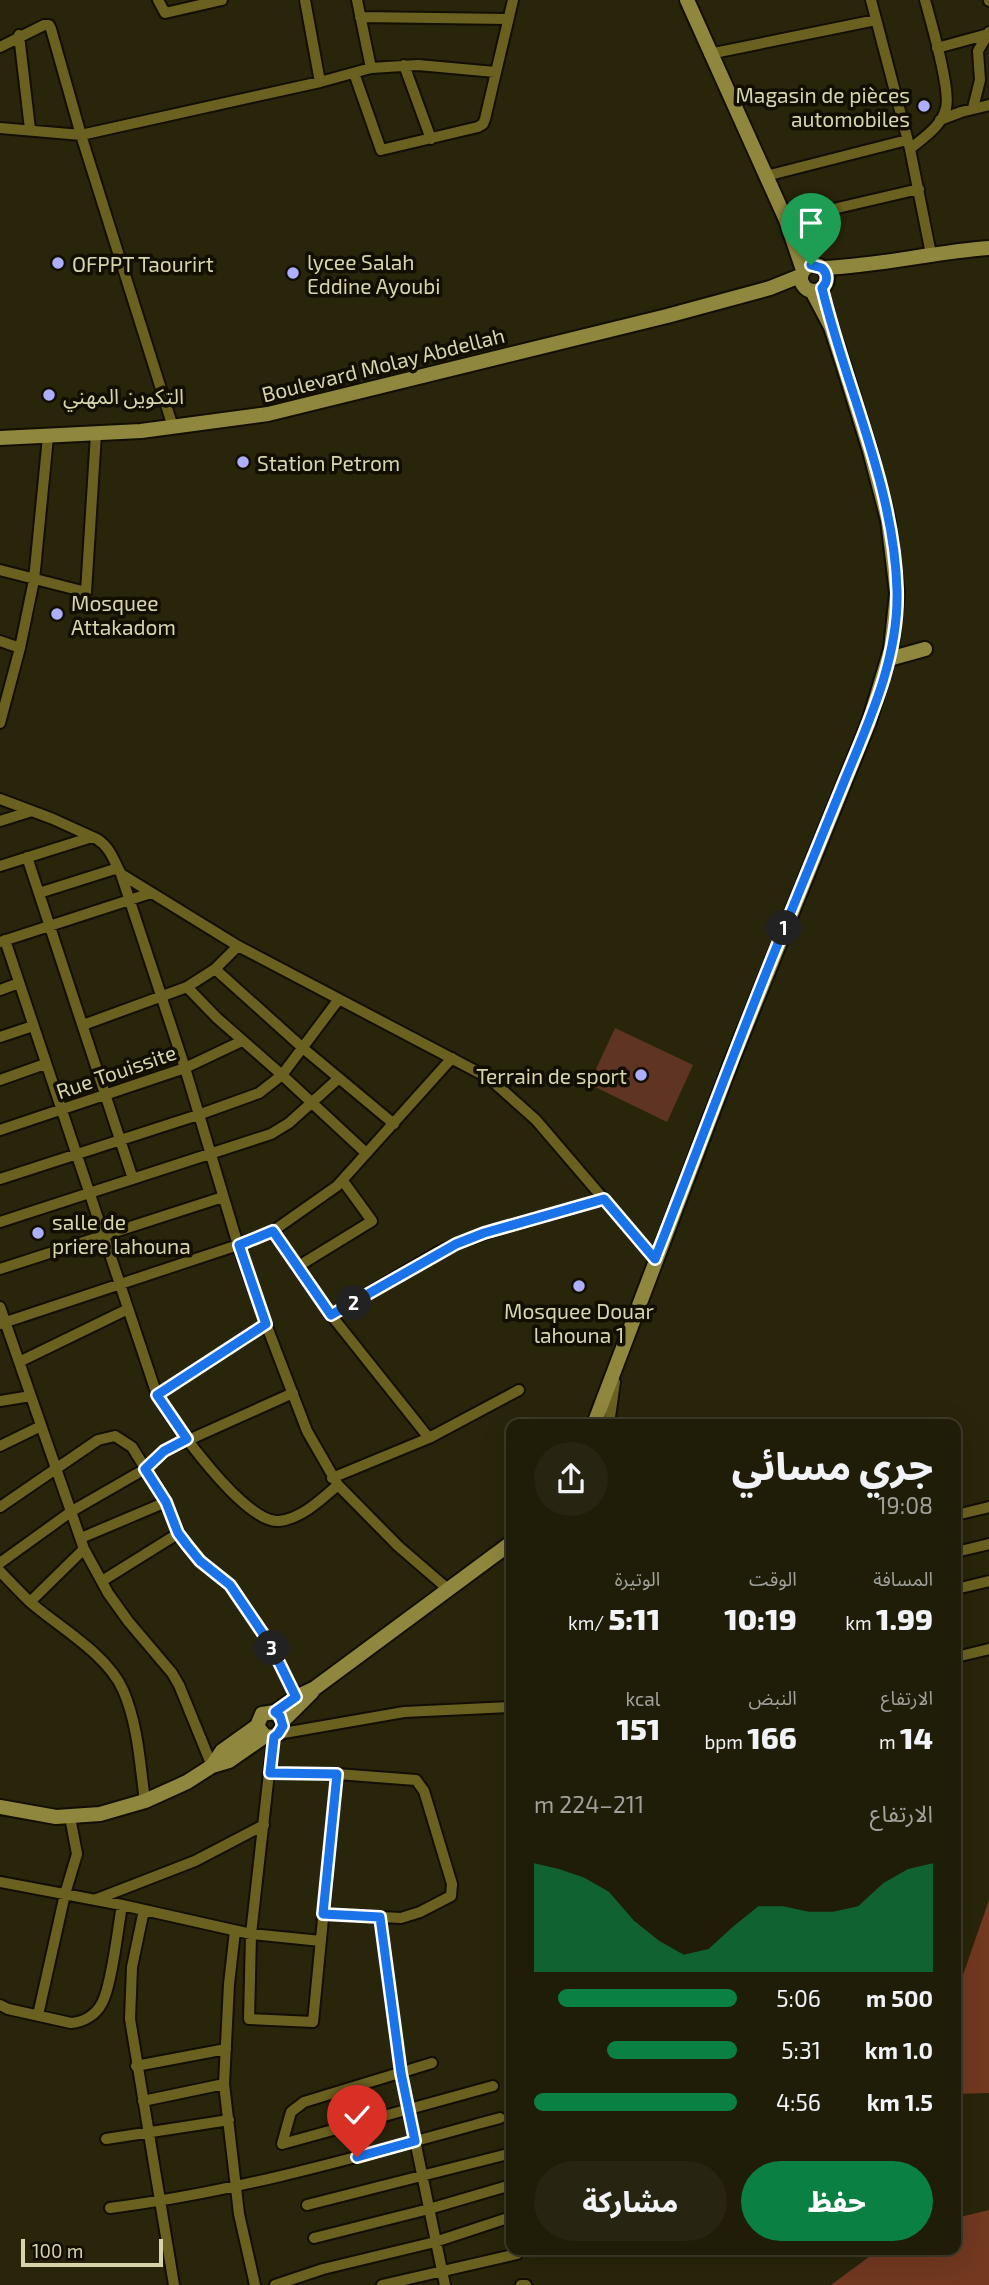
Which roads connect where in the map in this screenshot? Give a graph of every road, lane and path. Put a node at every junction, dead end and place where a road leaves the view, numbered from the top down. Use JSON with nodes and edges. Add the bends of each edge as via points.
{"nodes":[{"id":1,"x":158,"y":0,"type":"edge"},
{"id":2,"x":222,"y":0,"type":"edge"},
{"id":3,"x":305,"y":0,"type":"edge"},
{"id":4,"x":357,"y":0,"type":"edge"},
{"id":5,"x":513,"y":0,"type":"edge"},
{"id":6,"x":687,"y":0,"type":"edge"},
{"id":7,"x":871,"y":0,"type":"edge"},
{"id":8,"x":925,"y":0,"type":"edge"},
{"id":9,"x":360,"y":17,"type":"junction"},
{"id":10,"x":508,"y":19,"type":"junction"},
{"id":11,"x":876,"y":20,"type":"junction"},
{"id":12,"x":989,"y":33,"type":"edge"},
{"id":13,"x":19,"y":35,"type":"junction"},
{"id":14,"x":0,"y":47,"type":"edge"},
{"id":15,"x":937,"y":48,"type":"junction"},
{"id":16,"x":709,"y":54,"type":"junction"},
{"id":17,"x":404,"y":65,"type":"junction"},
{"id":18,"x":371,"y":68,"type":"junction"},
{"id":19,"x":495,"y":72,"type":"junction"},
{"id":20,"x":354,"y":73,"type":"junction"},
{"id":21,"x":320,"y":82,"type":"junction"},
{"id":22,"x":989,"y":105,"type":"edge"},
{"id":23,"x":973,"y":108,"type":"junction"},
{"id":24,"x":940,"y":120,"type":"junction"},
{"id":25,"x":0,"y":128,"type":"edge"},
{"id":26,"x":30,"y":129,"type":"junction"},
{"id":27,"x":81,"y":135,"type":"junction"},
{"id":28,"x":431,"y":139,"type":"junction"},
{"id":29,"x":909,"y":145,"type":"junction"},
{"id":30,"x":766,"y":176,"type":"junction"},
{"id":31,"x":919,"y":189,"type":"junction"},
{"id":32,"x":786,"y":220,"type":"junction"},
{"id":33,"x":989,"y":248,"type":"edge"},
{"id":34,"x":931,"y":254,"type":"junction"},
{"id":35,"x":813,"y":278,"type":"junction"},
{"id":36,"x":173,"y":428,"type":"junction"},
{"id":37,"x":96,"y":434,"type":"junction"},
{"id":38,"x":48,"y":437,"type":"junction"},
{"id":39,"x":0,"y":438,"type":"edge"},
{"id":40,"x":0,"y":570,"type":"edge"},
{"id":41,"x":34,"y":580,"type":"junction"},
{"id":42,"x":0,"y":641,"type":"edge"},
{"id":43,"x":20,"y":648,"type":"junction"},
{"id":44,"x":925,"y":649,"type":"dead end"},
{"id":45,"x":889,"y":659,"type":"junction"},
{"id":46,"x":0,"y":723,"type":"edge"},
{"id":47,"x":0,"y":799,"type":"edge"},
{"id":48,"x":32,"y":811,"type":"junction"},
{"id":49,"x":0,"y":821,"type":"edge"},
{"id":50,"x":92,"y":837,"type":"junction"},
{"id":51,"x":27,"y":857,"type":"junction"},
{"id":52,"x":0,"y":866,"type":"edge"},
{"id":53,"x":119,"y":871,"type":"junction"},
{"id":54,"x":39,"y":893,"type":"junction"},
{"id":55,"x":150,"y":893,"type":"junction"},
{"id":56,"x":129,"y":901,"type":"junction"},
{"id":57,"x":50,"y":925,"type":"junction"},
{"id":58,"x":2,"y":941,"type":"edge"},
{"id":59,"x":238,"y":946,"type":"junction"},
{"id":60,"x":215,"y":969,"type":"junction"},
{"id":61,"x":19,"y":983,"type":"junction"},
{"id":62,"x":187,"y":987,"type":"junction"},
{"id":63,"x":0,"y":990,"type":"edge"},
{"id":64,"x":161,"y":998,"type":"junction"},
{"id":65,"x":339,"y":999,"type":"junction"},
{"id":66,"x":83,"y":1025,"type":"junction"},
{"id":67,"x":33,"y":1026,"type":"junction"},
{"id":68,"x":0,"y":1037,"type":"edge"},
{"id":69,"x":242,"y":1041,"type":"junction"},
{"id":70,"x":304,"y":1049,"type":"junction"},
{"id":71,"x":452,"y":1058,"type":"junction"},
{"id":72,"x":46,"y":1064,"type":"junction"},
{"id":73,"x":185,"y":1068,"type":"junction"},
{"id":74,"x":282,"y":1075,"type":"junction"},
{"id":75,"x":339,"y":1078,"type":"junction"},
{"id":76,"x":0,"y":1080,"type":"edge"},
{"id":77,"x":104,"y":1096,"type":"junction"},
{"id":78,"x":312,"y":1104,"type":"junction"},
{"id":79,"x":61,"y":1110,"type":"junction"},
{"id":80,"x":198,"y":1115,"type":"junction"},
{"id":81,"x":394,"y":1124,"type":"junction"},
{"id":82,"x":0,"y":1130,"type":"edge"},
{"id":83,"x":120,"y":1139,"type":"junction"},
{"id":84,"x":77,"y":1153,"type":"junction"},
{"id":85,"x":210,"y":1153,"type":"junction"},
{"id":86,"x":366,"y":1153,"type":"junction"},
{"id":87,"x":133,"y":1178,"type":"junction"},
{"id":88,"x":0,"y":1179,"type":"edge"},
{"id":89,"x":343,"y":1181,"type":"junction"},
{"id":90,"x":89,"y":1193,"type":"junction"},
{"id":91,"x":223,"y":1197,"type":"junction"},
{"id":92,"x":604,"y":1199,"type":"junction"},
{"id":93,"x":0,"y":1222,"type":"edge"},
{"id":94,"x":273,"y":1231,"type":"junction"},
{"id":95,"x":103,"y":1235,"type":"junction"},
{"id":96,"x":239,"y":1245,"type":"junction"},
{"id":97,"x":655,"y":1259,"type":"junction"},
{"id":98,"x":298,"y":1267,"type":"junction"},
{"id":99,"x":0,"y":1269,"type":"edge"},
{"id":100,"x":119,"y":1284,"type":"junction"},
{"id":101,"x":0,"y":1307,"type":"edge"},
{"id":102,"x":128,"y":1309,"type":"junction"},
{"id":103,"x":331,"y":1315,"type":"junction"},
{"id":104,"x":3,"y":1324,"type":"edge"},
{"id":105,"x":266,"y":1324,"type":"junction"},
{"id":106,"x":617,"y":1359,"type":"junction"},
{"id":107,"x":19,"y":1362,"type":"junction"},
{"id":108,"x":519,"y":1390,"type":"dead end"},
{"id":109,"x":293,"y":1393,"type":"junction"},
{"id":110,"x":157,"y":1395,"type":"junction"},
{"id":111,"x":32,"y":1396,"type":"junction"},
{"id":112,"x":0,"y":1401,"type":"edge"},
{"id":113,"x":596,"y":1419,"type":"edge"},
{"id":114,"x":610,"y":1419,"type":"edge"},
{"id":115,"x":41,"y":1426,"type":"junction"},
{"id":116,"x":429,"y":1438,"type":"junction"},
{"id":117,"x":187,"y":1439,"type":"junction"},
{"id":118,"x":0,"y":1446,"type":"edge"},
{"id":119,"x":56,"y":1468,"type":"junction"},
{"id":120,"x":145,"y":1469,"type":"junction"},
{"id":121,"x":335,"y":1481,"type":"junction"},
{"id":122,"x":166,"y":1502,"type":"junction"},
{"id":123,"x":0,"y":1507,"type":"edge"},
{"id":124,"x":988,"y":1510,"type":"edge"},
{"id":125,"x":72,"y":1511,"type":"junction"},
{"id":126,"x":961,"y":1514,"type":"edge"},
{"id":127,"x":178,"y":1533,"type":"junction"},
{"id":128,"x":83,"y":1544,"type":"junction"},
{"id":129,"x":989,"y":1544,"type":"edge"},
{"id":130,"x":506,"y":1547,"type":"edge"},
{"id":131,"x":961,"y":1551,"type":"edge"},
{"id":132,"x":0,"y":1563,"type":"edge"},
{"id":133,"x":0,"y":1572,"type":"edge"},
{"id":134,"x":102,"y":1581,"type":"junction"},
{"id":135,"x":989,"y":1581,"type":"edge"},
{"id":136,"x":961,"y":1588,"type":"edge"},
{"id":137,"x":449,"y":1590,"type":"junction"},
{"id":138,"x":30,"y":1602,"type":"junction"},
{"id":139,"x":989,"y":1649,"type":"edge"},
{"id":140,"x":961,"y":1656,"type":"edge"},
{"id":141,"x":315,"y":1688,"type":"junction"},
{"id":142,"x":296,"y":1697,"type":"junction"},
{"id":143,"x":506,"y":1707,"type":"edge"},
{"id":144,"x":272,"y":1728,"type":"junction"},
{"id":145,"x":212,"y":1766,"type":"junction"},
{"id":146,"x":270,"y":1773,"type":"junction"},
{"id":147,"x":337,"y":1774,"type":"junction"},
{"id":148,"x":145,"y":1801,"type":"junction"},
{"id":149,"x":0,"y":1807,"type":"edge"},
{"id":150,"x":70,"y":1817,"type":"junction"},
{"id":151,"x":264,"y":1825,"type":"junction"},
{"id":152,"x":1,"y":1882,"type":"edge"},
{"id":153,"x":65,"y":1894,"type":"junction"},
{"id":154,"x":0,"y":1896,"type":"edge"},
{"id":155,"x":94,"y":1900,"type":"junction"},
{"id":156,"x":122,"y":1905,"type":"junction"},
{"id":157,"x":144,"y":1910,"type":"junction"},
{"id":158,"x":323,"y":1914,"type":"junction"},
{"id":159,"x":380,"y":1917,"type":"junction"},
{"id":160,"x":235,"y":1931,"type":"junction"},
{"id":161,"x":251,"y":1934,"type":"junction"},
{"id":162,"x":321,"y":1941,"type":"junction"},
{"id":163,"x":0,"y":2005,"type":"edge"},
{"id":164,"x":38,"y":2015,"type":"junction"},
{"id":165,"x":226,"y":2049,"type":"junction"},
{"id":166,"x":432,"y":2063,"type":"dead end"},
{"id":167,"x":136,"y":2066,"type":"junction"},
{"id":168,"x":401,"y":2073,"type":"junction"},
{"id":169,"x":224,"y":2084,"type":"junction"},
{"id":170,"x":493,"y":2086,"type":"dead end"},
{"id":171,"x":143,"y":2101,"type":"junction"},
{"id":172,"x":408,"y":2109,"type":"junction"},
{"id":173,"x":500,"y":2118,"type":"dead end"},
{"id":174,"x":229,"y":2120,"type":"junction"},
{"id":175,"x":148,"y":2133,"type":"junction"},
{"id":176,"x":107,"y":2139,"type":"dead end"},
{"id":177,"x":415,"y":2141,"type":"junction"},
{"id":178,"x":506,"y":2154,"type":"edge"},
{"id":179,"x":421,"y":2174,"type":"junction"},
{"id":180,"x":506,"y":2186,"type":"edge"},
{"id":181,"x":237,"y":2187,"type":"junction"},
{"id":182,"x":160,"y":2202,"type":"junction"},
{"id":183,"x":307,"y":2205,"type":"dead end"},
{"id":184,"x":110,"y":2208,"type":"dead end"},
{"id":185,"x":429,"y":2209,"type":"junction"},
{"id":186,"x":506,"y":2219,"type":"edge"},
{"id":187,"x":314,"y":2238,"type":"dead end"},
{"id":188,"x":435,"y":2242,"type":"junction"},
{"id":189,"x":513,"y":2255,"type":"edge"},
{"id":190,"x":444,"y":2272,"type":"junction"},
{"id":191,"x":174,"y":2285,"type":"edge"},
{"id":192,"x":254,"y":2285,"type":"edge"},
{"id":193,"x":275,"y":2285,"type":"edge"},
{"id":194,"x":382,"y":2285,"type":"edge"},
{"id":195,"x":445,"y":2285,"type":"edge"},
{"id":196,"x":521,"y":2285,"type":"edge"},
{"id":197,"x":526,"y":2285,"type":"edge"}],
"edges":[{"from":1,"to":2,"type":"street","via":[[165,13]]},
{"from":3,"to":21,"type":"street"},
{"from":4,"to":9,"type":"street"},
{"from":5,"to":10,"type":"street"},
{"from":6,"to":16,"type":"main road"},
{"from":7,"to":11,"type":"street"},
{"from":8,"to":15,"type":"street"},
{"from":9,"to":10,"type":"street"},
{"from":9,"to":18,"type":"street"},
{"from":10,"to":19,"type":"street"},
{"from":11,"to":16,"type":"street"},
{"from":11,"to":29,"type":"street"},
{"from":12,"to":15,"type":"street"},
{"from":12,"to":23,"type":"street","via":[[978,51],[980,80]]},
{"from":13,"to":14,"type":"street"},
{"from":13,"to":26,"type":"street"},
{"from":13,"to":27,"type":"street","via":[[49,25]]},
{"from":15,"to":24,"type":"street","via":[[947,106]]},
{"from":16,"to":30,"type":"main road"},
{"from":17,"to":18,"type":"street"},
{"from":17,"to":19,"type":"street"},
{"from":17,"to":28,"type":"street"},
{"from":18,"to":20,"type":"street"},
{"from":19,"to":28,"type":"street","via":[[483,124]]},
{"from":20,"to":21,"type":"street"},
{"from":20,"to":28,"type":"street","via":[[381,150]]},
{"from":21,"to":27,"type":"street"},
{"from":22,"to":23,"type":"street"},
{"from":23,"to":24,"type":"street"},
{"from":24,"to":29,"type":"street"},
{"from":25,"to":26,"type":"street"},
{"from":26,"to":27,"type":"street"},
{"from":27,"to":36,"type":"street"},
{"from":29,"to":30,"type":"street"},
{"from":29,"to":31,"type":"street"},
{"from":30,"to":32,"type":"main road"},
{"from":31,"to":32,"type":"street"},
{"from":31,"to":34,"type":"street"},
{"from":32,"to":35,"type":"main road"},
{"from":33,"to":34,"type":"main road","name":"Boulevard Molay Abdellah"},
{"from":34,"to":35,"type":"main road","name":"Boulevard Molay Abdellah"},
{"from":35,"to":36,"type":"main road","name":"Boulevard Molay Abdellah","via":[[278,412]]},
{"from":35,"to":45,"type":"main road","via":[[888,520],[897,593]]},
{"from":36,"to":37,"type":"main road","name":"Boulevard Molay Abdellah"},
{"from":37,"to":38,"type":"main road","name":"Boulevard Molay Abdellah"},
{"from":37,"to":41,"type":"street","via":[[86,592]]},
{"from":38,"to":39,"type":"main road","name":"Boulevard Molay Abdellah"},
{"from":38,"to":41,"type":"street"},
{"from":40,"to":41,"type":"street"},
{"from":41,"to":43,"type":"street"},
{"from":42,"to":43,"type":"street"},
{"from":43,"to":46,"type":"street"},
{"from":44,"to":45,"type":"main road"},
{"from":45,"to":97,"type":"main road","via":[[869,722]]},
{"from":47,"to":48,"type":"street"},
{"from":48,"to":49,"type":"street"},
{"from":48,"to":50,"type":"street"},
{"from":50,"to":51,"type":"street"},
{"from":50,"to":53,"type":"street","via":[[103,843]]},
{"from":51,"to":52,"type":"street"},
{"from":51,"to":54,"type":"street"},
{"from":53,"to":54,"type":"street"},
{"from":53,"to":55,"type":"street"},
{"from":53,"to":56,"type":"street"},
{"from":54,"to":57,"type":"street"},
{"from":55,"to":56,"type":"street"},
{"from":55,"to":59,"type":"street"},
{"from":56,"to":57,"type":"street"},
{"from":56,"to":64,"type":"street"},
{"from":57,"to":58,"type":"street"},
{"from":57,"to":66,"type":"street"},
{"from":58,"to":61,"type":"street"},
{"from":59,"to":60,"type":"street"},
{"from":59,"to":65,"type":"street"},
{"from":60,"to":62,"type":"street"},
{"from":60,"to":70,"type":"street"},
{"from":61,"to":63,"type":"street"},
{"from":61,"to":67,"type":"street"},
{"from":62,"to":64,"type":"street"},
{"from":62,"to":69,"type":"street"},
{"from":64,"to":66,"type":"street"},
{"from":64,"to":73,"type":"street"},
{"from":65,"to":70,"type":"street"},
{"from":65,"to":71,"type":"street"},
{"from":66,"to":77,"type":"street"},
{"from":67,"to":68,"type":"street"},
{"from":67,"to":72,"type":"street"},
{"from":69,"to":73,"type":"street","name":"Rue Touissite"},
{"from":69,"to":74,"type":"street"},
{"from":70,"to":74,"type":"street"},
{"from":70,"to":75,"type":"street"},
{"from":71,"to":81,"type":"street"},
{"from":71,"to":92,"type":"street","via":[[489,1078],[517,1101]]},
{"from":72,"to":76,"type":"street"},
{"from":72,"to":79,"type":"street"},
{"from":73,"to":77,"type":"street","name":"Rue Touissite"},
{"from":73,"to":80,"type":"street"},
{"from":74,"to":78,"type":"street"},
{"from":74,"to":80,"type":"street","via":[[259,1093]]},
{"from":75,"to":78,"type":"street"},
{"from":75,"to":81,"type":"street"},
{"from":77,"to":79,"type":"street","name":"Rue Touissite"},
{"from":77,"to":83,"type":"street"},
{"from":78,"to":85,"type":"street","via":[[271,1134]]},
{"from":78,"to":86,"type":"street"},
{"from":79,"to":82,"type":"street","name":"Rue Touissite"},
{"from":79,"to":84,"type":"street"},
{"from":80,"to":83,"type":"street"},
{"from":80,"to":85,"type":"street"},
{"from":81,"to":86,"type":"street"},
{"from":83,"to":84,"type":"street"},
{"from":83,"to":87,"type":"street"},
{"from":84,"to":88,"type":"street"},
{"from":84,"to":90,"type":"street"},
{"from":85,"to":87,"type":"street"},
{"from":85,"to":91,"type":"street"},
{"from":86,"to":89,"type":"street"},
{"from":87,"to":90,"type":"street"},
{"from":89,"to":94,"type":"street"},
{"from":89,"to":98,"type":"street","via":[[372,1221]]},
{"from":90,"to":93,"type":"street"},
{"from":90,"to":95,"type":"street"},
{"from":91,"to":95,"type":"street"},
{"from":91,"to":96,"type":"street"},
{"from":92,"to":97,"type":"street"},
{"from":92,"to":103,"type":"street","via":[[456,1244]]},
{"from":94,"to":96,"type":"street"},
{"from":94,"to":98,"type":"street"},
{"from":95,"to":99,"type":"street"},
{"from":95,"to":100,"type":"street"},
{"from":96,"to":100,"type":"street"},
{"from":96,"to":105,"type":"street"},
{"from":97,"to":106,"type":"main road"},
{"from":98,"to":103,"type":"street"},
{"from":100,"to":102,"type":"street"},
{"from":100,"to":104,"type":"street"},
{"from":101,"to":104,"type":"street"},
{"from":102,"to":107,"type":"street"},
{"from":102,"to":110,"type":"street"},
{"from":103,"to":116,"type":"street"},
{"from":104,"to":107,"type":"street"},
{"from":105,"to":109,"type":"street"},
{"from":105,"to":110,"type":"street"},
{"from":106,"to":113,"type":"main road"},
{"from":106,"to":114,"type":"street"},
{"from":107,"to":111,"type":"street"},
{"from":108,"to":116,"type":"street"},
{"from":109,"to":117,"type":"street"},
{"from":109,"to":121,"type":"street","via":[[307,1431]]},
{"from":110,"to":117,"type":"street"},
{"from":111,"to":112,"type":"street"},
{"from":111,"to":115,"type":"street"},
{"from":115,"to":118,"type":"street"},
{"from":115,"to":119,"type":"street"},
{"from":116,"to":121,"type":"street"},
{"from":117,"to":120,"type":"street","via":[[164,1451]]},
{"from":117,"to":121,"type":"street","via":[[236,1496],[271,1521],[315,1505]]},
{"from":119,"to":120,"type":"street","via":[[98,1440],[115,1436],[132,1447]]},
{"from":119,"to":123,"type":"street"},
{"from":119,"to":125,"type":"street"},
{"from":120,"to":122,"type":"street"},
{"from":120,"to":125,"type":"street"},
{"from":121,"to":137,"type":"street"},
{"from":122,"to":127,"type":"street"},
{"from":122,"to":128,"type":"street"},
{"from":124,"to":126,"type":"street"},
{"from":125,"to":128,"type":"street"},
{"from":125,"to":132,"type":"street"},
{"from":127,"to":134,"type":"street"},
{"from":127,"to":142,"type":"street","via":[[200,1561],[230,1585],[270,1644]]},
{"from":128,"to":134,"type":"street"},
{"from":128,"to":138,"type":"street"},
{"from":129,"to":131,"type":"street"},
{"from":130,"to":137,"type":"main road"},
{"from":133,"to":138,"type":"street"},
{"from":134,"to":145,"type":"street","via":[[128,1622],[172,1673]]},
{"from":135,"to":136,"type":"street"},
{"from":137,"to":141,"type":"main road"},
{"from":138,"to":148,"type":"street","via":[[80,1641],[123,1689],[137,1740]]},
{"from":139,"to":140,"type":"street"},
{"from":141,"to":142,"type":"main road"},
{"from":141,"to":144,"type":"main road"},
{"from":142,"to":144,"type":"main road"},
{"from":143,"to":144,"type":"street","via":[[404,1712]]},
{"from":144,"to":145,"type":"main road","via":[[222,1751]]},
{"from":144,"to":146,"type":"street"},
{"from":145,"to":148,"type":"main road"},
{"from":146,"to":147,"type":"street"},
{"from":146,"to":151,"type":"street"},
{"from":147,"to":158,"type":"street"},
{"from":147,"to":159,"type":"street","via":[[416,1780],[452,1884],[451,1896],[420,1912],[401,1918]]},
{"from":148,"to":150,"type":"main road"},
{"from":149,"to":150,"type":"main road"},
{"from":150,"to":153,"type":"street","via":[[77,1854]]},
{"from":151,"to":155,"type":"street","via":[[195,1861]]},
{"from":151,"to":161,"type":"street"},
{"from":152,"to":153,"type":"street"},
{"from":152,"to":154,"type":"street"},
{"from":153,"to":155,"type":"street"},
{"from":153,"to":164,"type":"street"},
{"from":155,"to":156,"type":"street"},
{"from":156,"to":157,"type":"street"},
{"from":156,"to":164,"type":"street","via":[[106,1996],[97,2011],[80,2022]]},
{"from":157,"to":160,"type":"street"},
{"from":157,"to":167,"type":"street","via":[[129,1995]]},
{"from":158,"to":159,"type":"street"},
{"from":158,"to":162,"type":"street"},
{"from":159,"to":168,"type":"street"},
{"from":160,"to":161,"type":"street"},
{"from":160,"to":165,"type":"street"},
{"from":161,"to":162,"type":"street"},
{"from":161,"to":162,"type":"street","via":[[249,2019],[313,2022]]},
{"from":163,"to":164,"type":"street"},
{"from":165,"to":167,"type":"street"},
{"from":165,"to":169,"type":"street"},
{"from":166,"to":168,"type":"street"},
{"from":167,"to":171,"type":"street"},
{"from":168,"to":172,"type":"street"},
{"from":168,"to":172,"type":"street","via":[[304,2102],[290,2112],[282,2144]]},
{"from":169,"to":171,"type":"street"},
{"from":169,"to":174,"type":"street"},
{"from":170,"to":172,"type":"street"},
{"from":171,"to":175,"type":"street"},
{"from":172,"to":177,"type":"street"},
{"from":173,"to":177,"type":"street"},
{"from":174,"to":175,"type":"street"},
{"from":174,"to":181,"type":"street"},
{"from":175,"to":176,"type":"street"},
{"from":175,"to":182,"type":"street"},
{"from":177,"to":179,"type":"street"},
{"from":177,"to":181,"type":"street"},
{"from":178,"to":179,"type":"street"},
{"from":179,"to":183,"type":"street"},
{"from":179,"to":185,"type":"street"},
{"from":180,"to":185,"type":"street"},
{"from":181,"to":182,"type":"street"},
{"from":181,"to":192,"type":"street"},
{"from":182,"to":184,"type":"street"},
{"from":182,"to":191,"type":"street"},
{"from":185,"to":187,"type":"street"},
{"from":185,"to":188,"type":"street"},
{"from":186,"to":188,"type":"street"},
{"from":188,"to":190,"type":"street"},
{"from":188,"to":193,"type":"street"},
{"from":189,"to":190,"type":"street"},
{"from":190,"to":194,"type":"street"},
{"from":190,"to":195,"type":"street"},
{"from":196,"to":197,"type":"street"}]}
